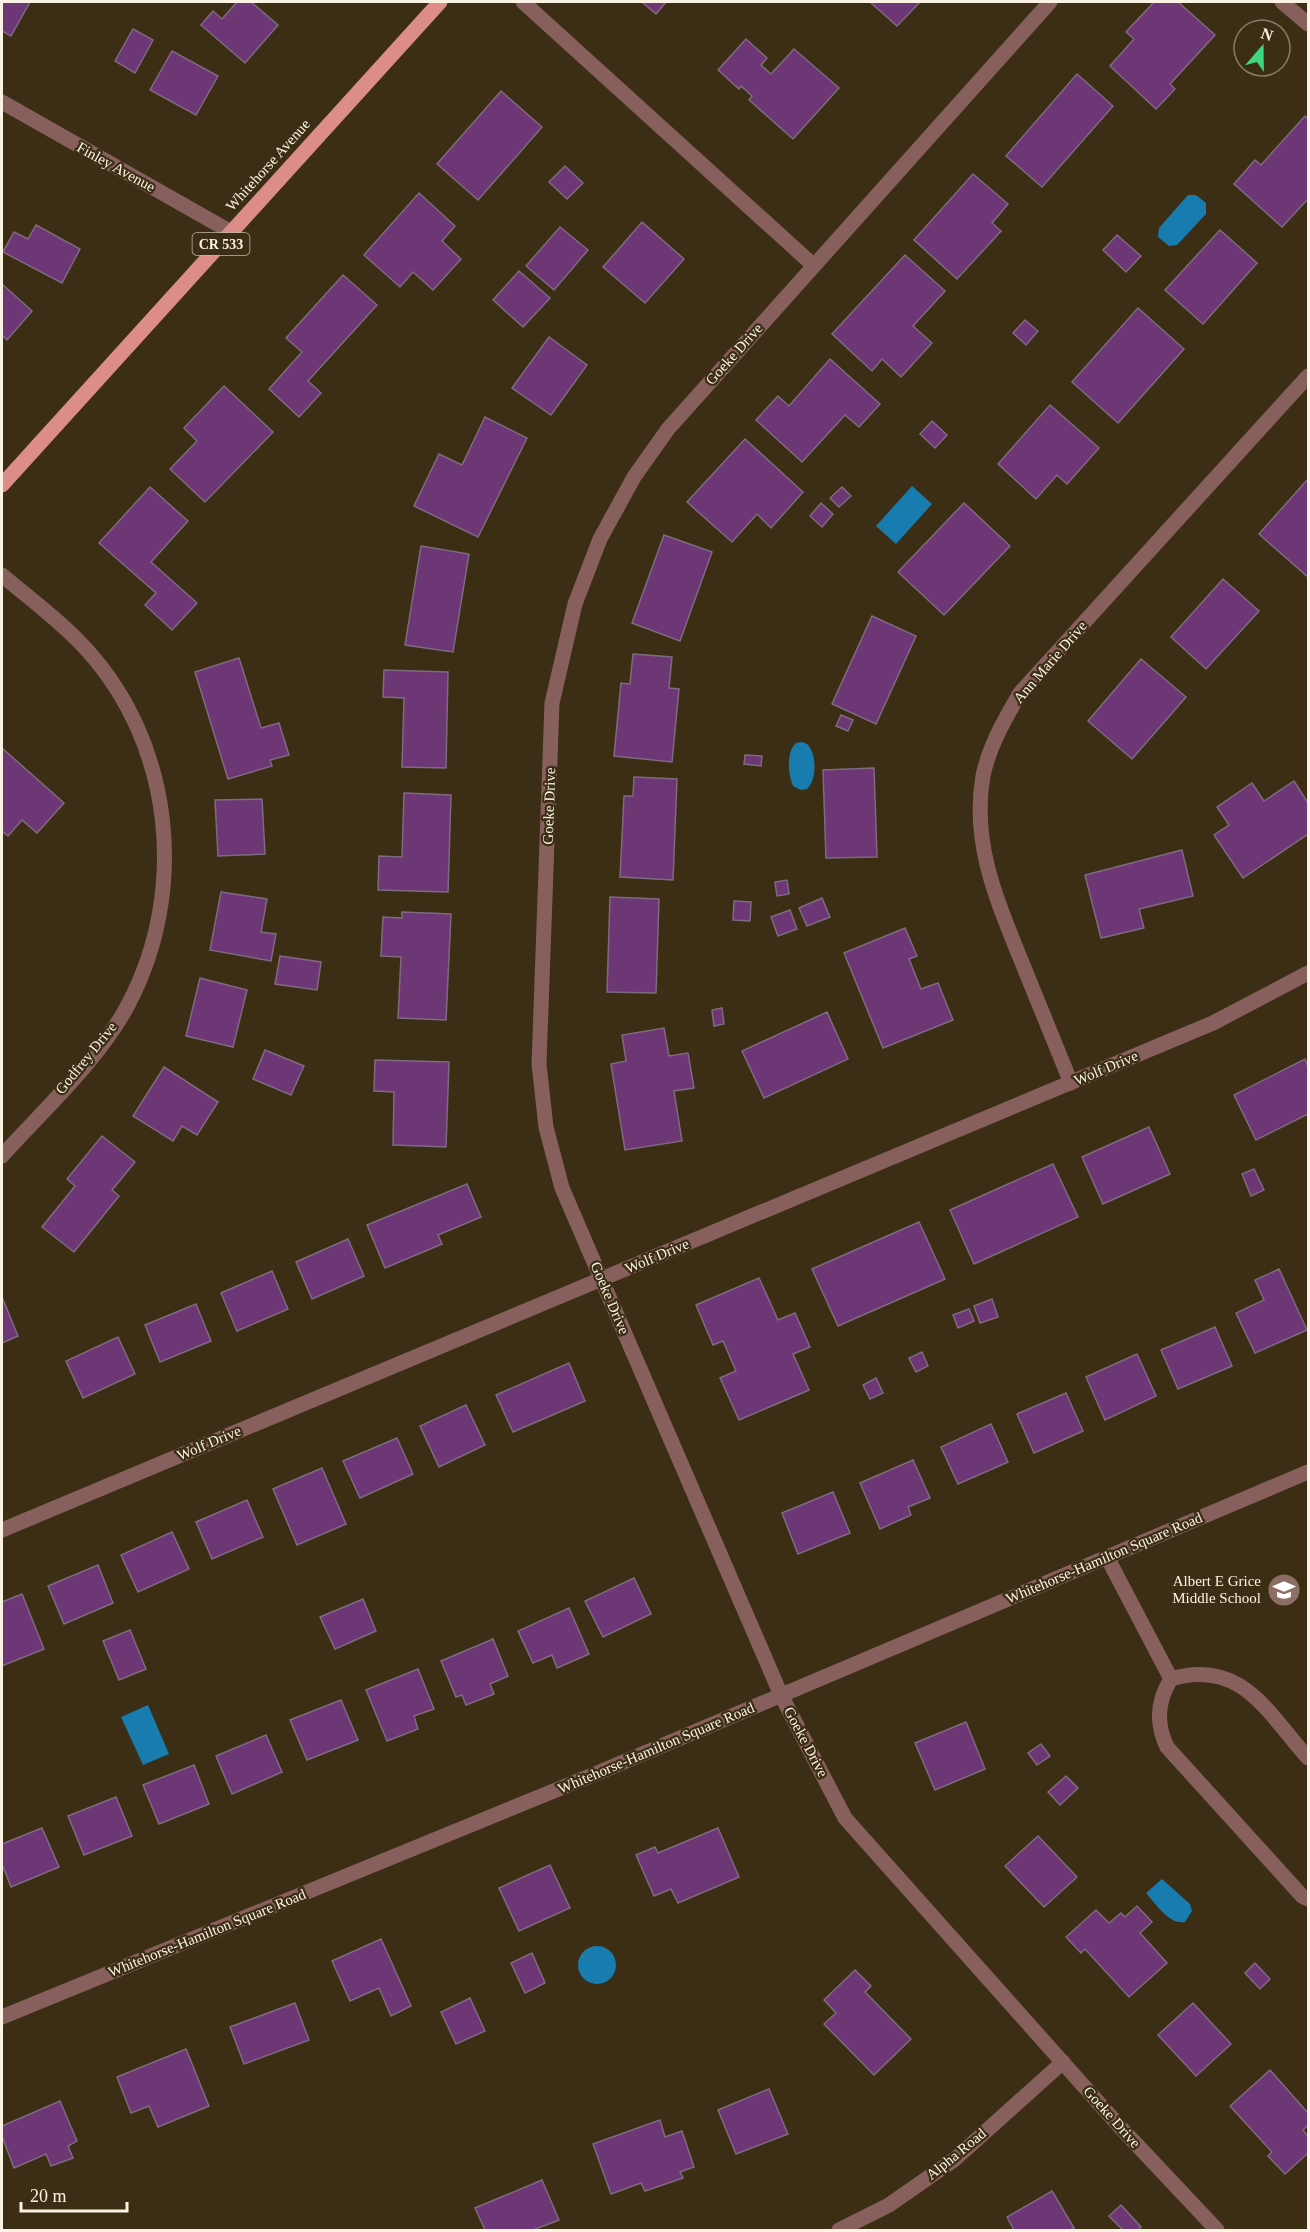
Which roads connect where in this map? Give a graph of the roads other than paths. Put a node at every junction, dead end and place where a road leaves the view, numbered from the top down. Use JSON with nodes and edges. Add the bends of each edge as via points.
{"nodes":[{"id":1,"x":440,"y":2,"type":"edge"},
{"id":2,"x":523,"y":2,"type":"edge"},
{"id":3,"x":1050,"y":2,"type":"edge"},
{"id":4,"x":1282,"y":2,"type":"edge"},
{"id":5,"x":1308,"y":24,"type":"edge"},
{"id":6,"x":2,"y":102,"type":"edge"},
{"id":7,"x":231,"y":232,"type":"junction"},
{"id":8,"x":813,"y":265,"type":"junction"},
{"id":9,"x":1308,"y":376,"type":"edge"},
{"id":10,"x":2,"y":485,"type":"edge"},
{"id":11,"x":2,"y":575,"type":"edge"},
{"id":12,"x":1308,"y":973,"type":"edge"},
{"id":13,"x":1071,"y":1083,"type":"junction"},
{"id":14,"x":2,"y":1156,"type":"edge"},
{"id":15,"x":602,"y":1280,"type":"junction"},
{"id":16,"x":1308,"y":1472,"type":"edge"},
{"id":17,"x":2,"y":1530,"type":"edge"},
{"id":18,"x":1107,"y":1557,"type":"junction"},
{"id":19,"x":1171,"y":1679,"type":"junction"},
{"id":20,"x":781,"y":1695,"type":"junction"},
{"id":21,"x":1308,"y":1758,"type":"edge"},
{"id":22,"x":1308,"y":1899,"type":"edge"},
{"id":23,"x":2,"y":2017,"type":"edge"},
{"id":24,"x":1063,"y":2062,"type":"junction"},
{"id":25,"x":839,"y":2230,"type":"edge"},
{"id":26,"x":1217,"y":2230,"type":"edge"}],
"edges":[{"from":1,"to":7,"type":"main road","name":"Whitehorse Avenue","number":"CR 533"},
{"from":2,"to":8,"type":"street"},
{"from":3,"to":8,"type":"street","name":"Goeke Drive"},
{"from":4,"to":5,"type":"street"},
{"from":6,"to":7,"type":"street","name":"Finley Avenue"},
{"from":7,"to":10,"type":"main road","name":"Whitehorse Avenue","number":"CR 533"},
{"from":8,"to":15,"type":"street","name":"Goeke Drive","via":[[668,429],[634,477],[600,539],[575,604],[557,672],[552,703],[539,1064],[546,1127],[562,1188]]},
{"from":9,"to":13,"type":"street","name":"Ann Marie Drive","via":[[1020,693],[996,734],[983,775],[979,822],[985,865]]},
{"from":11,"to":14,"type":"street","name":"Godfrey Drive","via":[[87,650],[116,689],[142,736],[159,793],[165,842],[163,895],[152,948],[129,1003],[103,1044]]},
{"from":12,"to":13,"type":"street","name":"Wolf Drive","via":[[1213,1023]]},
{"from":13,"to":15,"type":"street","name":"Wolf Drive"},
{"from":15,"to":17,"type":"street","name":"Wolf Drive"},
{"from":15,"to":20,"type":"street","name":"Goeke Drive"},
{"from":16,"to":18,"type":"street","name":"Whitehorse-Hamilton Square Road"},
{"from":18,"to":19,"type":"street"},
{"from":18,"to":20,"type":"street","name":"Whitehorse-Hamilton Square Road"},
{"from":19,"to":21,"type":"street","via":[[1206,1673],[1237,1682]]},
{"from":19,"to":22,"type":"street","via":[[1163,1691],[1160,1709],[1159,1730],[1167,1747]]},
{"from":20,"to":23,"type":"street","name":"Whitehorse-Hamilton Square Road"},
{"from":20,"to":24,"type":"street","name":"Goeke Drive","via":[[845,1818]]},
{"from":24,"to":25,"type":"street","name":"Alpha Road","via":[[955,2159],[889,2205]]},
{"from":24,"to":26,"type":"street","name":"Goeke Drive"}]}
